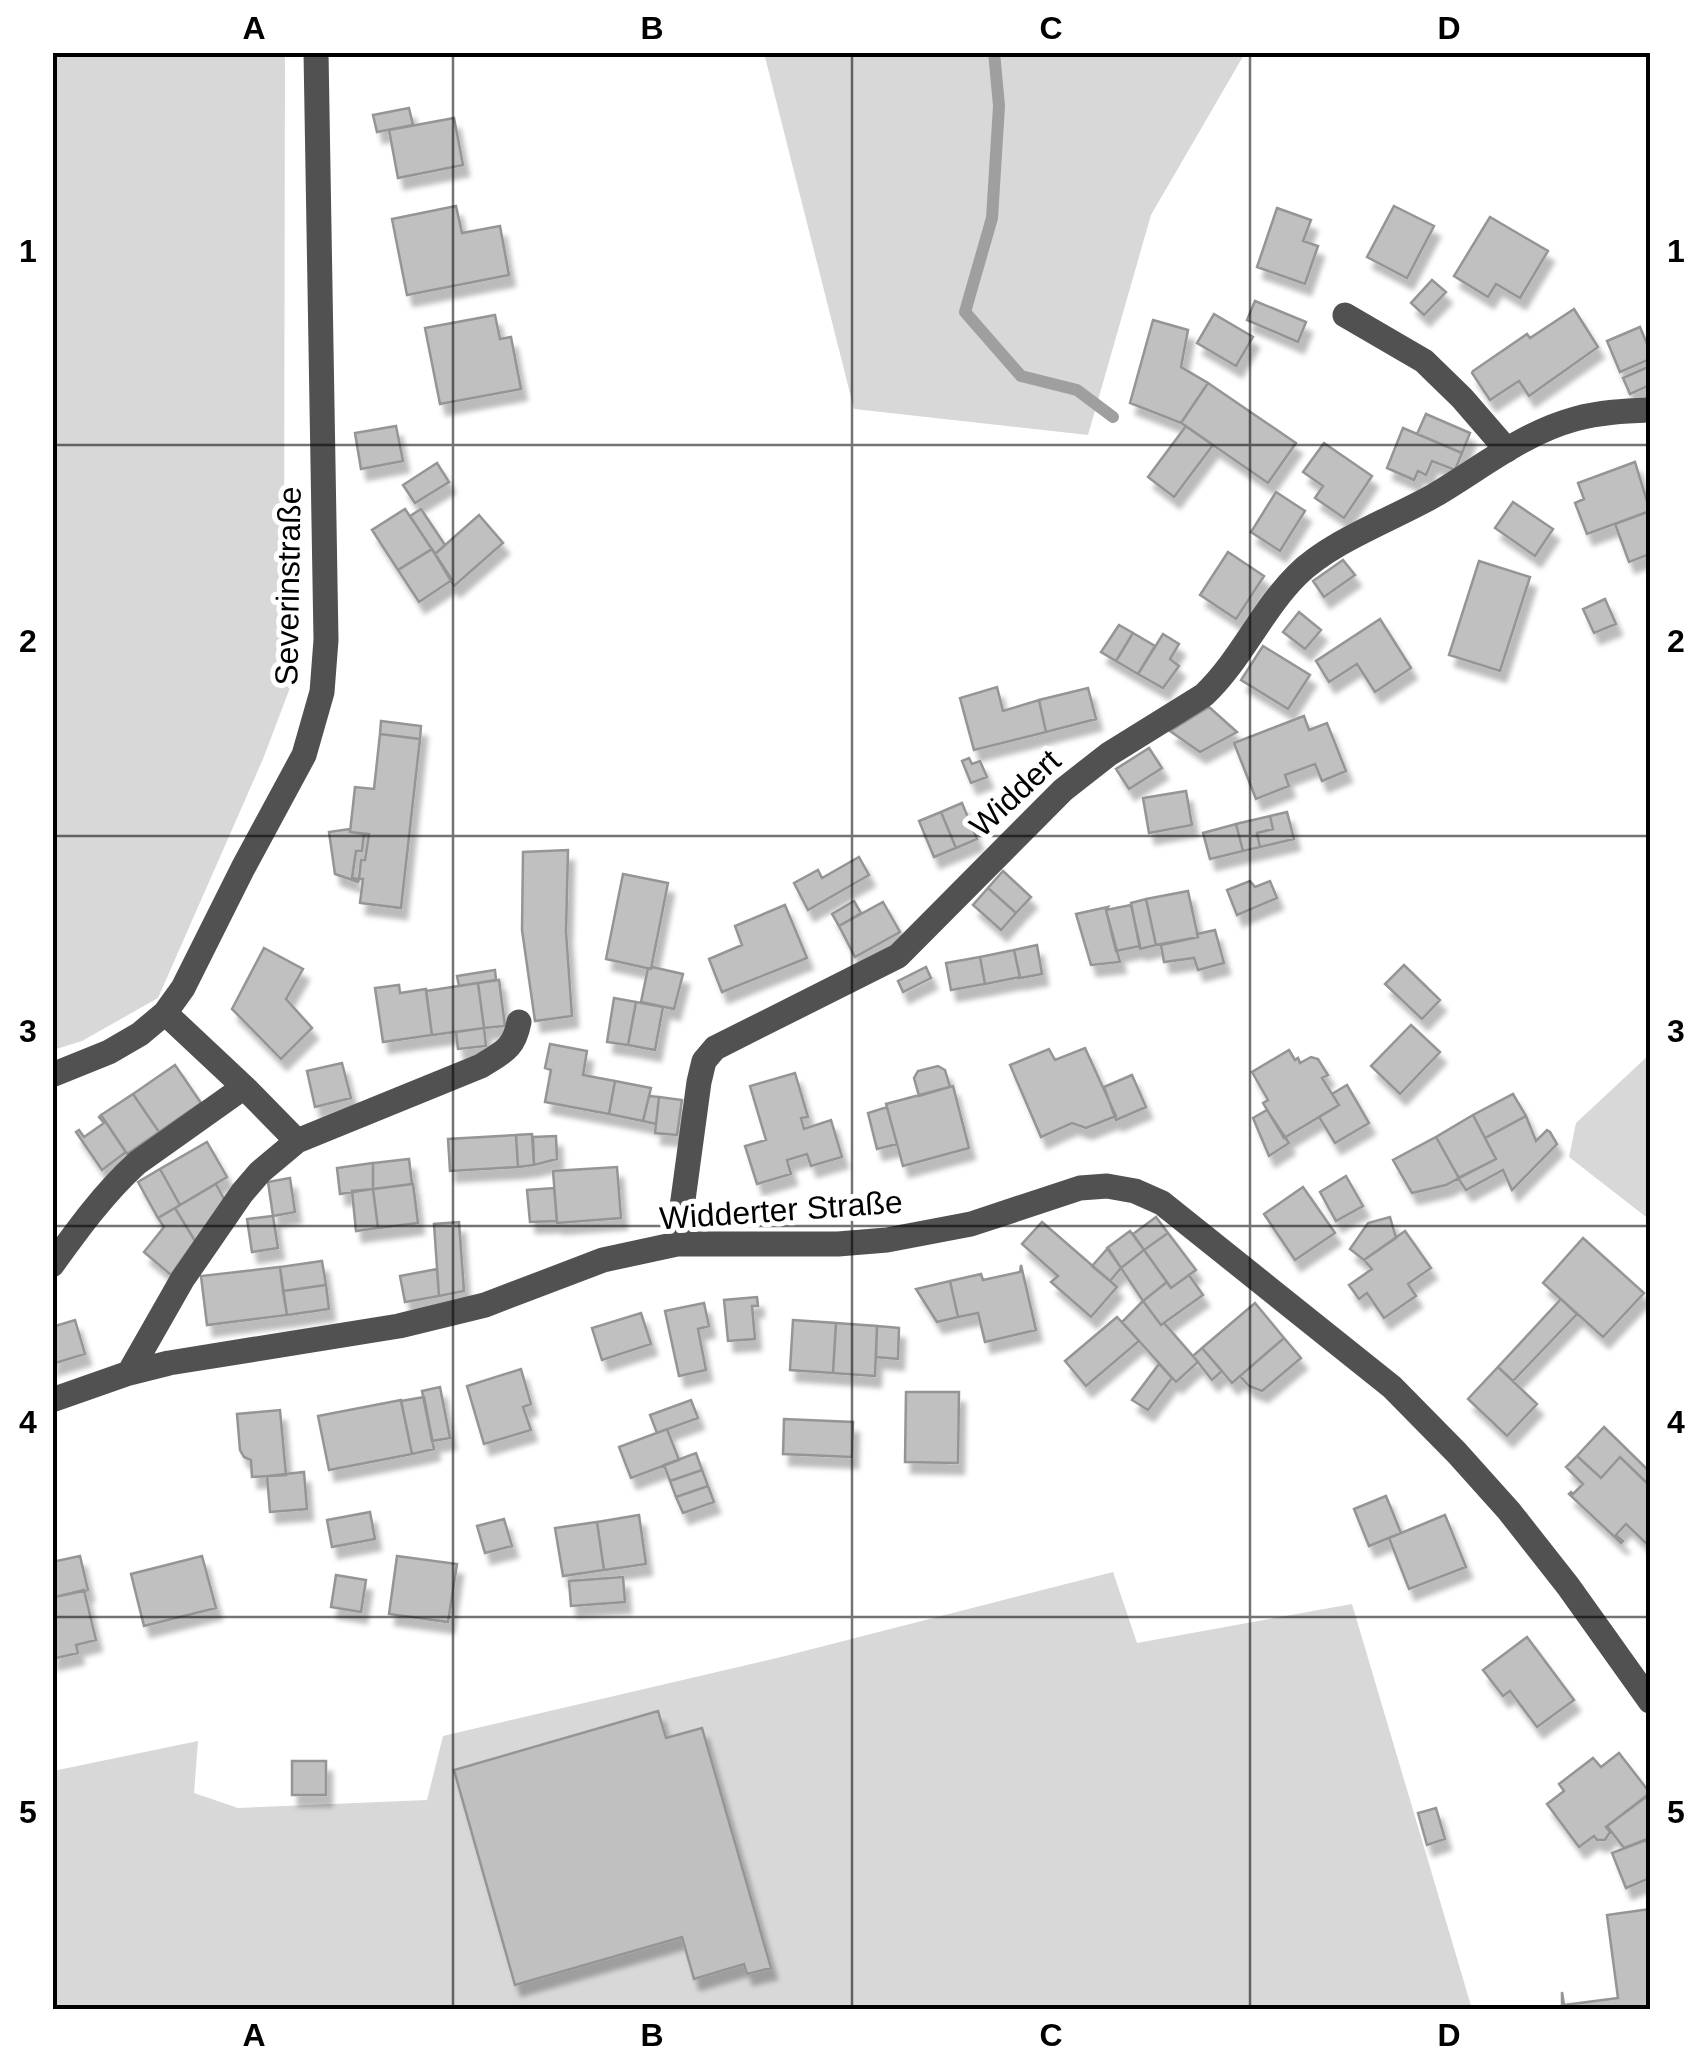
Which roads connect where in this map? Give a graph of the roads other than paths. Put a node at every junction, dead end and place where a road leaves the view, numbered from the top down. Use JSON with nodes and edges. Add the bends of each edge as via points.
{"nodes":[{"id":1,"x":316,"y":52,"type":"edge"},
{"id":2,"x":1345,"y":315,"type":"dead end"},
{"id":3,"x":1650,"y":410,"type":"edge"},
{"id":4,"x":1507,"y":450,"type":"junction"},
{"id":5,"x":165,"y":1013,"type":"junction"},
{"id":6,"x":519,"y":1022,"type":"dead end"},
{"id":7,"x":52,"y":1075,"type":"edge"},
{"id":8,"x":244,"y":1087,"type":"junction"},
{"id":9,"x":296,"y":1140,"type":"junction"},
{"id":10,"x":677,"y":1244,"type":"junction"},
{"id":11,"x":52,"y":1265,"type":"edge"},
{"id":12,"x":128,"y":1373,"type":"junction"},
{"id":13,"x":52,"y":1400,"type":"edge"},
{"id":14,"x":1650,"y":1701,"type":"edge"}],
"edges":[{"from":1,"to":5,"type":"street","name":"Severinstraße","via":[[322,692],[304,755]]},
{"from":2,"to":4,"type":"street","via":[[1424,362]]},
{"from":3,"to":4,"type":"street","name":"Widdert","via":[[1574,419]]},
{"from":4,"to":10,"type":"street","name":"Widdert","via":[[1306,566],[1204,695],[1063,790],[898,956],[715,1048],[698,1082]]},
{"from":5,"to":7,"type":"street","name":"Severinstraße","via":[[109,1052]]},
{"from":5,"to":8,"type":"street"},
{"from":6,"to":9,"type":"street","via":[[516,1039],[481,1066]]},
{"from":8,"to":9,"type":"street"},
{"from":8,"to":11,"type":"street","via":[[120,1178]]},
{"from":9,"to":12,"type":"street","via":[[242,1193]]},
{"from":10,"to":12,"type":"street","name":"Widderter Straße","via":[[603,1260],[485,1305],[399,1326]]},
{"from":10,"to":14,"type":"street","name":"Widderter Straße","via":[[887,1240],[971,1224],[1080,1188],[1135,1191],[1162,1203],[1392,1388],[1458,1453],[1568,1586]]},
{"from":12,"to":13,"type":"street","name":"Widderter Straße"}]}
